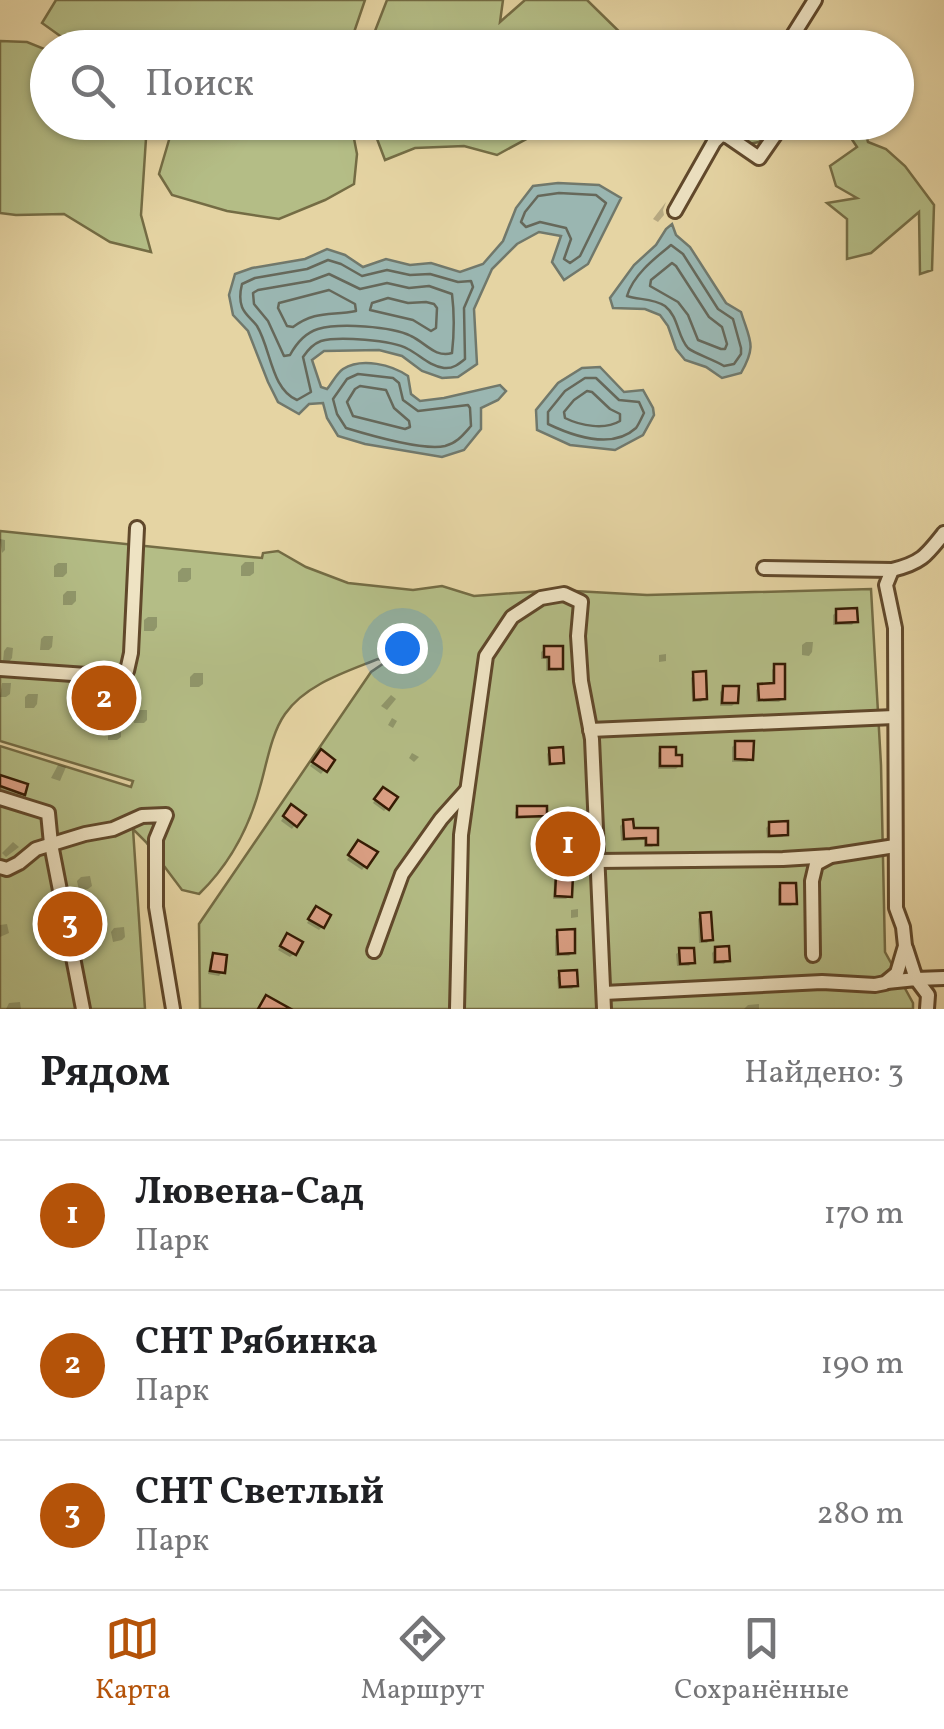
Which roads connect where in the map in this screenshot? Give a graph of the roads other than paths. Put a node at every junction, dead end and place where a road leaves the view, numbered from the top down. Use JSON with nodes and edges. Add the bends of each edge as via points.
{"nodes":[{"id":1,"x":815,"y":0,"type":"edge"},
{"id":2,"x":796,"y":30,"type":"edge"},
{"id":3,"x":716,"y":140,"type":"edge"},
{"id":4,"x":733,"y":140,"type":"edge"},
{"id":5,"x":772,"y":140,"type":"edge"},
{"id":6,"x":675,"y":211,"type":"dead end"},
{"id":7,"x":137,"y":528,"type":"dead end"},
{"id":8,"x":944,"y":533,"type":"edge"},
{"id":9,"x":764,"y":568,"type":"dead end"},
{"id":10,"x":892,"y":570,"type":"junction"},
{"id":11,"x":0,"y":669,"type":"edge"},
{"id":12,"x":894,"y":717,"type":"junction"},
{"id":13,"x":590,"y":730,"type":"junction"},
{"id":14,"x":468,"y":789,"type":"junction"},
{"id":15,"x":0,"y":798,"type":"edge"},
{"id":16,"x":51,"y":844,"type":"junction"},
{"id":17,"x":895,"y":846,"type":"junction"},
{"id":18,"x":831,"y":856,"type":"junction"},
{"id":19,"x":597,"y":861,"type":"junction"},
{"id":20,"x":0,"y":867,"type":"edge"},
{"id":21,"x":905,"y":946,"type":"junction"},
{"id":22,"x":374,"y":951,"type":"dead end"},
{"id":23,"x":813,"y":955,"type":"dead end"},
{"id":24,"x":944,"y":978,"type":"edge"},
{"id":25,"x":916,"y":979,"type":"junction"},
{"id":26,"x":885,"y":983,"type":"junction"},
{"id":27,"x":604,"y":993,"type":"junction"},
{"id":28,"x":84,"y":1009,"type":"edge"},
{"id":29,"x":173,"y":1009,"type":"edge"},
{"id":30,"x":457,"y":1009,"type":"edge"},
{"id":31,"x":604,"y":1009,"type":"edge"},
{"id":32,"x":927,"y":1009,"type":"edge"}],
"edges":[{"from":1,"to":2,"type":"street"},
{"from":3,"to":6,"type":"street"},
{"from":4,"to":5,"type":"street","via":[[760,158]]},
{"from":7,"to":11,"type":"street","via":[[127,671],[116,677]]},
{"from":8,"to":10,"type":"street","via":[[927,556]]},
{"from":9,"to":10,"type":"street"},
{"from":10,"to":12,"type":"street","via":[[886,585],[895,628]]},
{"from":12,"to":13,"type":"street"},
{"from":12,"to":17,"type":"street"},
{"from":13,"to":14,"type":"street","via":[[581,682],[580,602],[564,594],[541,598],[512,617],[486,656]]},
{"from":13,"to":19,"type":"street"},
{"from":14,"to":22,"type":"street","via":[[402,874]]},
{"from":14,"to":30,"type":"street"},
{"from":15,"to":16,"type":"street","via":[[48,813]]},
{"from":16,"to":20,"type":"street"},
{"from":16,"to":28,"type":"street"},
{"from":16,"to":29,"type":"street","via":[[166,815],[156,839],[156,907]]},
{"from":17,"to":18,"type":"street"},
{"from":17,"to":21,"type":"street","via":[[896,908]]},
{"from":18,"to":19,"type":"street"},
{"from":18,"to":23,"type":"street","via":[[816,864],[812,881]]},
{"from":19,"to":27,"type":"street"},
{"from":21,"to":25,"type":"street"},
{"from":21,"to":26,"type":"street","via":[[898,973]]},
{"from":24,"to":25,"type":"street"},
{"from":25,"to":26,"type":"street"},
{"from":25,"to":32,"type":"street","via":[[928,995]]},
{"from":26,"to":27,"type":"street"},
{"from":27,"to":31,"type":"street"}]}
